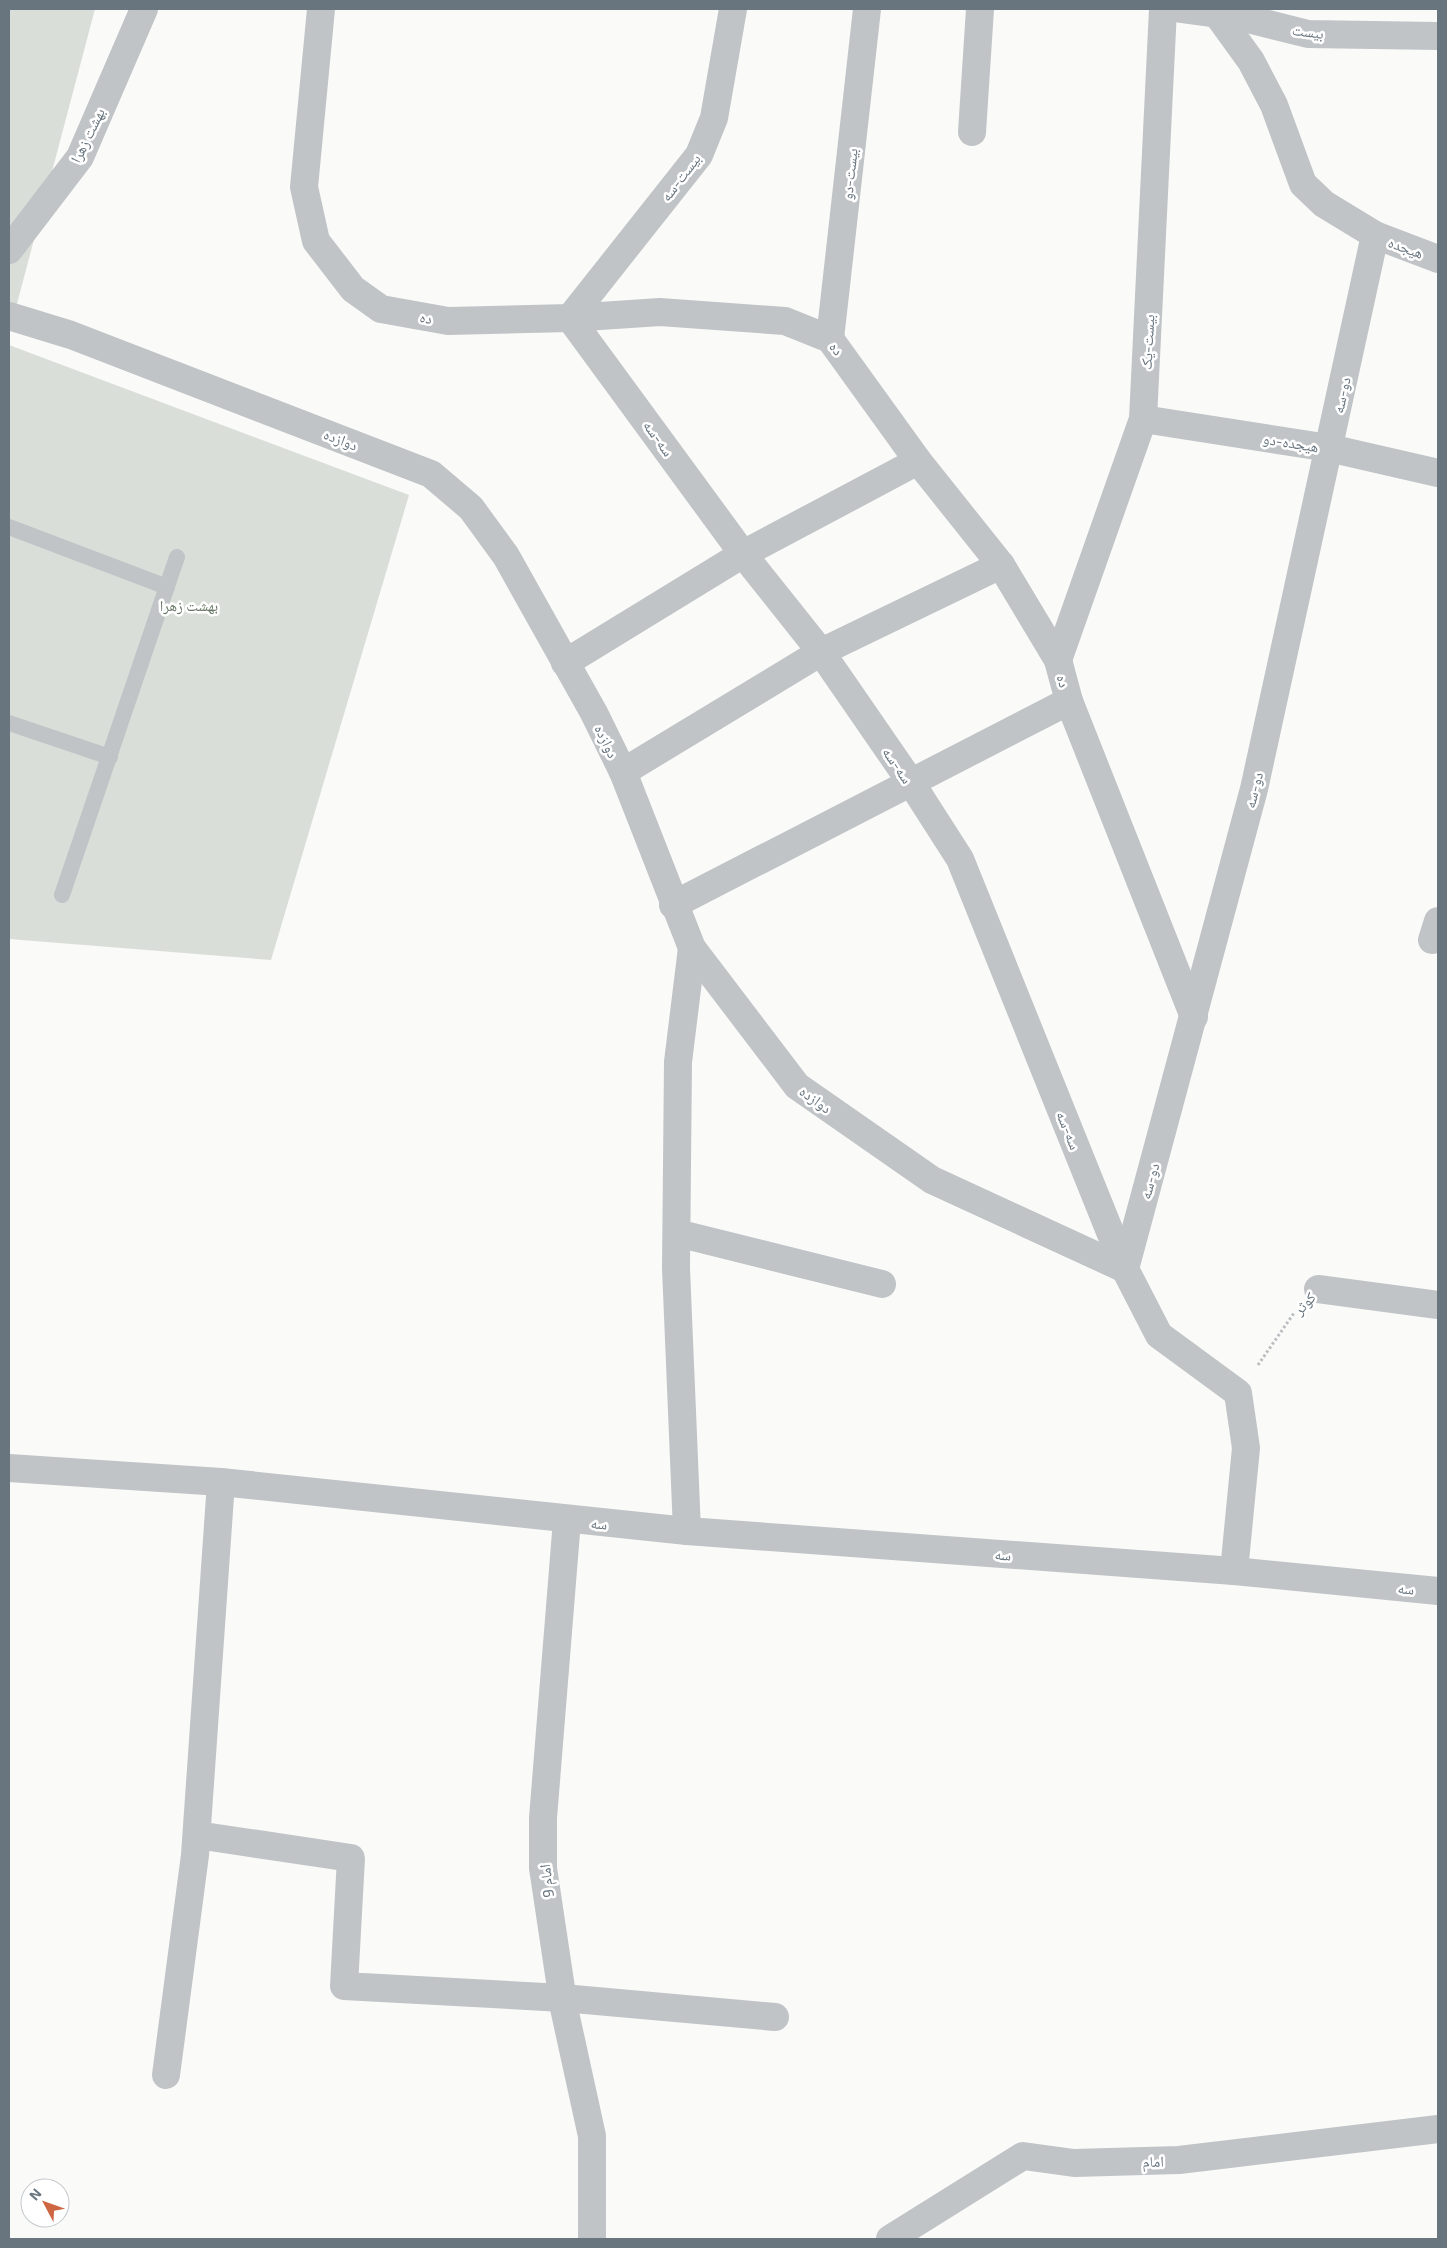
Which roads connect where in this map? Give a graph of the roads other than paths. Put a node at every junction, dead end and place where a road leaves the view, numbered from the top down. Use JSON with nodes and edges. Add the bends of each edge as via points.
{"nodes":[{"id":1,"x":144,"y":9,"type":"edge"},
{"id":2,"x":321,"y":9,"type":"edge"},
{"id":3,"x":733,"y":9,"type":"edge"},
{"id":4,"x":867,"y":9,"type":"edge"},
{"id":5,"x":980,"y":9,"type":"edge"},
{"id":6,"x":1163,"y":9,"type":"edge"},
{"id":7,"x":1181,"y":9,"type":"edge"},
{"id":8,"x":1217,"y":12,"type":"edge"},
{"id":9,"x":1438,"y":36,"type":"edge"},
{"id":10,"x":972,"y":132,"type":"dead end"},
{"id":11,"x":1375,"y":235,"type":"junction"},
{"id":12,"x":9,"y":250,"type":"edge"},
{"id":13,"x":1438,"y":259,"type":"edge"},
{"id":14,"x":9,"y":316,"type":"edge"},
{"id":15,"x":570,"y":318,"type":"junction"},
{"id":16,"x":830,"y":338,"type":"junction"},
{"id":17,"x":1143,"y":419,"type":"junction"},
{"id":18,"x":1330,"y":448,"type":"junction"},
{"id":19,"x":918,"y":461,"type":"junction"},
{"id":20,"x":1438,"y":473,"type":"edge"},
{"id":21,"x":9,"y":527,"type":"edge"},
{"id":22,"x":743,"y":554,"type":"junction"},
{"id":23,"x":178,"y":557,"type":"dead end"},
{"id":24,"x":1001,"y":566,"type":"junction"},
{"id":25,"x":167,"y":587,"type":"junction"},
{"id":26,"x":821,"y":652,"type":"junction"},
{"id":27,"x":1058,"y":660,"type":"junction"},
{"id":28,"x":565,"y":663,"type":"junction"},
{"id":29,"x":1069,"y":701,"type":"junction"},
{"id":30,"x":9,"y":723,"type":"edge"},
{"id":31,"x":110,"y":757,"type":"junction"},
{"id":32,"x":623,"y":772,"type":"junction"},
{"id":33,"x":910,"y":781,"type":"junction"},
{"id":34,"x":62,"y":895,"type":"dead end"},
{"id":35,"x":673,"y":905,"type":"junction"},
{"id":36,"x":692,"y":948,"type":"junction"},
{"id":37,"x":1194,"y":1017,"type":"junction"},
{"id":38,"x":677,"y":1234,"type":"junction"},
{"id":39,"x":1125,"y":1269,"type":"junction"},
{"id":40,"x":882,"y":1284,"type":"dead end"},
{"id":41,"x":1318,"y":1289,"type":"road end"},
{"id":42,"x":1438,"y":1305,"type":"edge"},
{"id":43,"x":9,"y":1468,"type":"edge"},
{"id":44,"x":221,"y":1482,"type":"junction"},
{"id":45,"x":567,"y":1520,"type":"junction"},
{"id":46,"x":687,"y":1531,"type":"junction"},
{"id":47,"x":1234,"y":1571,"type":"junction"},
{"id":48,"x":1438,"y":1591,"type":"edge"},
{"id":49,"x":197,"y":1835,"type":"junction"},
{"id":50,"x":563,"y":1998,"type":"junction"},
{"id":51,"x":775,"y":2017,"type":"dead end"},
{"id":52,"x":166,"y":2075,"type":"dead end"},
{"id":53,"x":1438,"y":2130,"type":"edge"},
{"id":54,"x":592,"y":2239,"type":"edge"},
{"id":55,"x":890,"y":2239,"type":"edge"}],
"edges":[{"from":1,"to":12,"type":"street","name":"بهشت زهرا","via":[[80,156]]},
{"from":2,"to":15,"type":"street","name":"ده","via":[[304,187],[316,241],[354,289],[381,309],[448,320]]},
{"from":3,"to":15,"type":"street","name":"بیست-سه","via":[[714,118],[699,155]]},
{"from":4,"to":16,"type":"street","name":"بیست-دو"},
{"from":5,"to":10,"type":"street"},
{"from":6,"to":17,"type":"street","name":"بیست-یک"},
{"from":7,"to":8,"type":"street","name":"بیست"},
{"from":8,"to":9,"type":"street","name":"بیست","via":[[1308,34]]},
{"from":8,"to":11,"type":"street","via":[[1251,61],[1274,106],[1304,184],[1324,204]]},
{"from":11,"to":13,"type":"street","name":"هیجده"},
{"from":11,"to":18,"type":"street","name":"دو-سه"},
{"from":14,"to":28,"type":"street","name":"دوازده","via":[[71,335],[431,474],[471,508],[506,556]]},
{"from":15,"to":16,"type":"street","name":"ده","via":[[660,312],[785,321]]},
{"from":15,"to":22,"type":"street","name":"سه-سه"},
{"from":16,"to":19,"type":"street","name":"ده"},
{"from":17,"to":18,"type":"street","name":"هیجده-دو"},
{"from":17,"to":27,"type":"street","name":"بیست-یک"},
{"from":18,"to":20,"type":"street","name":"هیجده-دو"},
{"from":18,"to":37,"type":"street","name":"دو-سه","via":[[1254,789]]},
{"from":19,"to":22,"type":"street"},
{"from":19,"to":24,"type":"street","name":"ده"},
{"from":21,"to":25,"type":"lane"},
{"from":22,"to":26,"type":"street","name":"سه-سه"},
{"from":22,"to":28,"type":"street"},
{"from":23,"to":25,"type":"lane"},
{"from":24,"to":26,"type":"street"},
{"from":24,"to":27,"type":"street","name":"ده"},
{"from":25,"to":31,"type":"lane"},
{"from":26,"to":32,"type":"street"},
{"from":26,"to":33,"type":"street","name":"سه-سه"},
{"from":27,"to":29,"type":"street","name":"ده"},
{"from":28,"to":32,"type":"street","name":"دوازده"},
{"from":29,"to":33,"type":"street"},
{"from":29,"to":37,"type":"street","name":"ده"},
{"from":30,"to":31,"type":"lane"},
{"from":31,"to":34,"type":"lane"},
{"from":32,"to":35,"type":"street","name":"دوازده"},
{"from":33,"to":35,"type":"street"},
{"from":33,"to":39,"type":"street","name":"سه-سه","via":[[960,859]]},
{"from":35,"to":36,"type":"street","name":"دوازده"},
{"from":36,"to":38,"type":"street","via":[[678,1062]]},
{"from":36,"to":39,"type":"street","name":"دوازده","via":[[797,1086],[932,1180]]},
{"from":37,"to":39,"type":"street","name":"دو-سه"},
{"from":38,"to":40,"type":"street"},
{"from":38,"to":46,"type":"street"},
{"from":39,"to":47,"type":"street","via":[[1160,1335],[1238,1393],[1246,1448]]},
{"from":41,"to":42,"type":"street","name":"کوثر"},
{"from":43,"to":44,"type":"street","name":"سه"},
{"from":44,"to":45,"type":"street","name":"سه"},
{"from":44,"to":49,"type":"street"},
{"from":45,"to":46,"type":"street","name":"سه"},
{"from":45,"to":50,"type":"street","name":"امام 9","via":[[543,1818],[544,1868]]},
{"from":46,"to":47,"type":"street","name":"سه"},
{"from":47,"to":48,"type":"street","name":"سه"},
{"from":49,"to":50,"type":"street","via":[[350,1858],[344,1986]]},
{"from":49,"to":52,"type":"street"},
{"from":50,"to":51,"type":"street"},
{"from":50,"to":54,"type":"street","name":"امام 9","via":[[592,2136]]},
{"from":53,"to":55,"type":"street","name":"امام","via":[[1179,2160],[1074,2163],[1023,2156]]}]}
